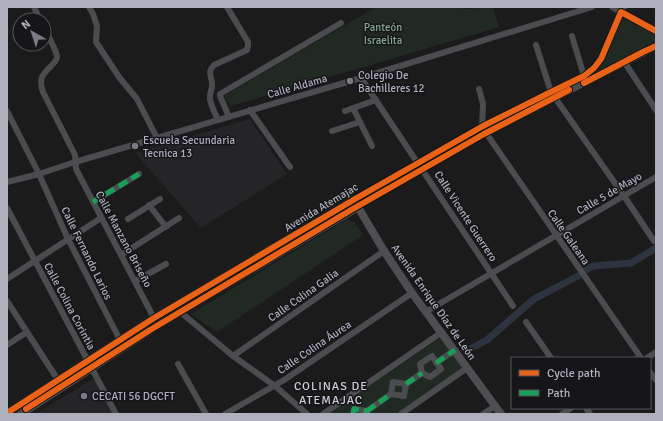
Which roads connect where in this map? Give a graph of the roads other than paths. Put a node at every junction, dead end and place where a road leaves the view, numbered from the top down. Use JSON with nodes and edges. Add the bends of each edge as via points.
{"nodes":[{"id":1,"x":89,"y":7,"type":"edge"},
{"id":2,"x":226,"y":7,"type":"edge"},
{"id":3,"x":592,"y":7,"type":"edge"},
{"id":4,"x":612,"y":7,"type":"edge"},
{"id":5,"x":622,"y":10,"type":"edge"},
{"id":6,"x":341,"y":23,"type":"dead end"},
{"id":7,"x":656,"y":31,"type":"edge"},
{"id":8,"x":572,"y":36,"type":"dead end"},
{"id":9,"x":52,"y":43,"type":"edge"},
{"id":10,"x":536,"y":46,"type":"dead end"},
{"id":11,"x":656,"y":47,"type":"edge"},
{"id":12,"x":625,"y":63,"type":"junction"},
{"id":13,"x":584,"y":76,"type":"junction"},
{"id":14,"x":361,"y":78,"type":"junction"},
{"id":15,"x":479,"y":89,"type":"dead end"},
{"id":16,"x":551,"y":92,"type":"junction"},
{"id":17,"x":556,"y":98,"type":"junction"},
{"id":18,"x":376,"y":100,"type":"junction"},
{"id":19,"x":353,"y":108,"type":"junction"},
{"id":20,"x":250,"y":110,"type":"junction"},
{"id":21,"x":345,"y":110,"type":"dead end"},
{"id":22,"x":656,"y":110,"type":"edge"},
{"id":23,"x":7,"y":111,"type":"edge"},
{"id":24,"x":229,"y":116,"type":"junction"},
{"id":25,"x":218,"y":120,"type":"junction"},
{"id":26,"x":360,"y":122,"type":"junction"},
{"id":27,"x":482,"y":127,"type":"junction"},
{"id":28,"x":332,"y":131,"type":"dead end"},
{"id":29,"x":486,"y":133,"type":"junction"},
{"id":30,"x":157,"y":138,"type":"junction"},
{"id":31,"x":372,"y":146,"type":"dead end"},
{"id":32,"x":75,"y":162,"type":"junction"},
{"id":33,"x":418,"y":163,"type":"junction"},
{"id":34,"x":290,"y":167,"type":"dead end"},
{"id":35,"x":423,"y":170,"type":"junction"},
{"id":36,"x":39,"y":174,"type":"junction"},
{"id":37,"x":138,"y":174,"type":"dead end"},
{"id":38,"x":656,"y":177,"type":"edge"},
{"id":39,"x":7,"y":181,"type":"edge"},
{"id":40,"x":624,"y":196,"type":"junction"},
{"id":41,"x":160,"y":199,"type":"dead end"},
{"id":42,"x":355,"y":199,"type":"junction"},
{"id":43,"x":93,"y":202,"type":"junction"},
{"id":44,"x":149,"y":205,"type":"junction"},
{"id":45,"x":358,"y":207,"type":"junction"},
{"id":46,"x":7,"y":208,"type":"edge"},
{"id":47,"x":101,"y":218,"type":"junction"},
{"id":48,"x":128,"y":218,"type":"dead end"},
{"id":49,"x":179,"y":218,"type":"dead end"},
{"id":50,"x":166,"y":227,"type":"junction"},
{"id":51,"x":556,"y":236,"type":"junction"},
{"id":52,"x":68,"y":239,"type":"junction"},
{"id":53,"x":654,"y":241,"type":"dead end"},
{"id":54,"x":384,"y":251,"type":"junction"},
{"id":55,"x":121,"y":255,"type":"junction"},
{"id":56,"x":35,"y":261,"type":"junction"},
{"id":57,"x":166,"y":264,"type":"dead end"},
{"id":58,"x":492,"y":274,"type":"junction"},
{"id":59,"x":7,"y":279,"type":"edge"},
{"id":60,"x":135,"y":281,"type":"junction"},
{"id":61,"x":412,"y":293,"type":"junction"},
{"id":62,"x":7,"y":301,"type":"edge"},
{"id":63,"x":173,"y":306,"type":"junction"},
{"id":64,"x":514,"y":306,"type":"dead end"},
{"id":65,"x":427,"y":311,"type":"junction"},
{"id":66,"x":180,"y":312,"type":"junction"},
{"id":67,"x":156,"y":321,"type":"junction"},
{"id":68,"x":526,"y":322,"type":"dead end"},
{"id":69,"x":27,"y":332,"type":"junction"},
{"id":70,"x":442,"y":332,"type":"junction"},
{"id":71,"x":120,"y":340,"type":"junction"},
{"id":72,"x":7,"y":345,"type":"edge"},
{"id":73,"x":455,"y":350,"type":"junction"},
{"id":74,"x":233,"y":356,"type":"junction"},
{"id":75,"x":550,"y":357,"type":"edge"},
{"id":76,"x":640,"y":357,"type":"edge"},
{"id":77,"x":436,"y":363,"type":"junction"},
{"id":78,"x":89,"y":364,"type":"junction"},
{"id":79,"x":178,"y":364,"type":"dead end"},
{"id":80,"x":467,"y":368,"type":"junction"},
{"id":81,"x":422,"y":373,"type":"junction"},
{"id":82,"x":58,"y":380,"type":"junction"},
{"id":83,"x":406,"y":384,"type":"junction"},
{"id":84,"x":275,"y":386,"type":"junction"},
{"id":85,"x":391,"y":394,"type":"junction"},
{"id":86,"x":495,"y":406,"type":"junction"},
{"id":87,"x":366,"y":412,"type":"edge"},
{"id":88,"x":7,"y":413,"type":"edge"},
{"id":89,"x":21,"y":414,"type":"edge"},
{"id":90,"x":116,"y":414,"type":"edge"},
{"id":91,"x":206,"y":414,"type":"edge"},
{"id":92,"x":225,"y":414,"type":"edge"},
{"id":93,"x":307,"y":414,"type":"edge"},
{"id":94,"x":323,"y":414,"type":"edge"},
{"id":95,"x":353,"y":414,"type":"edge"},
{"id":96,"x":401,"y":414,"type":"edge"},
{"id":97,"x":483,"y":414,"type":"edge"},
{"id":98,"x":500,"y":414,"type":"edge"}],
"edges":[{"from":1,"to":30,"type":"street","via":[[97,26],[96,42],[137,99]]},
{"from":2,"to":25,"type":"street","via":[[248,46],[247,50],[210,68],[210,98]]},
{"from":3,"to":14,"type":"street","name":"Calle Aldama"},
{"from":4,"to":5,"type":"street"},
{"from":5,"to":7,"type":"street"},
{"from":5,"to":13,"type":"street","name":"Avenida Atemajac","via":[[601,59]]},
{"from":6,"to":24,"type":"street","via":[[220,94]]},
{"from":8,"to":13,"type":"street"},
{"from":9,"to":32,"type":"street","name":"Calle Manzano Briseño","via":[[57,58],[42,76],[40,84],[75,155]]},
{"from":10,"to":16,"type":"street"},
{"from":11,"to":12,"type":"street","name":"Avenida Atemajac"},
{"from":12,"to":17,"type":"street","name":"Avenida Atemajac"},
{"from":12,"to":22,"type":"street"},
{"from":13,"to":16,"type":"street","name":"Avenida Atemajac"},
{"from":14,"to":18,"type":"street","name":"Calle Vicente Guerrero"},
{"from":14,"to":20,"type":"street","name":"Calle Aldama"},
{"from":15,"to":27,"type":"street","via":[[483,104]]},
{"from":16,"to":17,"type":"street"},
{"from":16,"to":27,"type":"street","name":"Avenida Atemajac"},
{"from":17,"to":29,"type":"street","name":"Avenida Atemajac"},
{"from":17,"to":40,"type":"street"},
{"from":18,"to":19,"type":"street"},
{"from":18,"to":33,"type":"street","name":"Calle Vicente Guerrero"},
{"from":19,"to":21,"type":"street"},
{"from":19,"to":26,"type":"street"},
{"from":20,"to":24,"type":"street","name":"Calle Aldama"},
{"from":20,"to":34,"type":"street"},
{"from":23,"to":36,"type":"street","name":"Calle Fernando Larios"},
{"from":24,"to":25,"type":"street","name":"Calle Aldama"},
{"from":25,"to":30,"type":"street","name":"Calle Aldama"},
{"from":26,"to":28,"type":"street"},
{"from":26,"to":31,"type":"street"},
{"from":27,"to":29,"type":"street","name":"Calle Galeana"},
{"from":27,"to":33,"type":"street","name":"Avenida Atemajac"},
{"from":29,"to":35,"type":"street","name":"Avenida Atemajac"},
{"from":29,"to":51,"type":"street","name":"Calle Galeana"},
{"from":30,"to":32,"type":"street","name":"Calle Aldama"},
{"from":32,"to":36,"type":"street","name":"Calle Aldama"},
{"from":32,"to":43,"type":"street","name":"Calle Manzano Briseño"},
{"from":33,"to":35,"type":"street","name":"Calle Vicente Guerrero"},
{"from":33,"to":42,"type":"street","name":"Avenida Atemajac"},
{"from":35,"to":45,"type":"street","name":"Avenida Atemajac"},
{"from":35,"to":58,"type":"street","name":"Calle Vicente Guerrero"},
{"from":36,"to":39,"type":"street","name":"Calle Aldama"},
{"from":36,"to":52,"type":"street","name":"Calle Fernando Larios"},
{"from":37,"to":43,"type":"street"},
{"from":38,"to":40,"type":"street","name":"Calle 5 de Mayo"},
{"from":40,"to":51,"type":"street","name":"Calle 5 de Mayo"},
{"from":40,"to":53,"type":"street"},
{"from":41,"to":44,"type":"street"},
{"from":42,"to":45,"type":"main road","name":"Avenida Enrique Díaz de León"},
{"from":42,"to":63,"type":"main road","name":"Avenida Atemajac"},
{"from":43,"to":47,"type":"street","name":"Calle Manzano Briseño"},
{"from":44,"to":48,"type":"street"},
{"from":44,"to":50,"type":"street"},
{"from":45,"to":54,"type":"main road","name":"Avenida Enrique Díaz de León"},
{"from":45,"to":66,"type":"main road","name":"Avenida Atemajac"},
{"from":46,"to":56,"type":"street","name":"Calle Colina Corintia"},
{"from":47,"to":52,"type":"street"},
{"from":47,"to":55,"type":"street","name":"Calle Manzano Briseño"},
{"from":49,"to":50,"type":"street"},
{"from":50,"to":55,"type":"street"},
{"from":51,"to":58,"type":"street","name":"Calle 5 de Mayo"},
{"from":51,"to":76,"type":"street","name":"Calle Galeana"},
{"from":52,"to":56,"type":"street"},
{"from":52,"to":71,"type":"street","name":"Calle Fernando Larios"},
{"from":54,"to":61,"type":"main road","name":"Avenida Enrique Díaz de León"},
{"from":54,"to":74,"type":"street","name":"Calle Colina Galia"},
{"from":55,"to":60,"type":"street","name":"Calle Manzano Briseño"},
{"from":56,"to":59,"type":"street"},
{"from":56,"to":78,"type":"street","name":"Calle Colina Corintia"},
{"from":57,"to":60,"type":"street"},
{"from":58,"to":64,"type":"street","name":"Calle Vicente Guerrero"},
{"from":58,"to":65,"type":"street","name":"Calle 5 de Mayo"},
{"from":60,"to":67,"type":"street","name":"Calle Manzano Briseño"},
{"from":61,"to":65,"type":"main road","name":"Avenida Enrique Díaz de León"},
{"from":61,"to":84,"type":"street","name":"Calle Colina Áurea"},
{"from":62,"to":69,"type":"street"},
{"from":63,"to":66,"type":"street"},
{"from":63,"to":67,"type":"main road","name":"Avenida Atemajac"},
{"from":65,"to":70,"type":"main road","name":"Avenida Enrique Díaz de León"},
{"from":66,"to":67,"type":"main road","name":"Avenida Atemajac"},
{"from":66,"to":74,"type":"street"},
{"from":67,"to":71,"type":"main road","name":"Avenida Atemajac"},
{"from":67,"to":78,"type":"main road","name":"Avenida Atemajac"},
{"from":68,"to":75,"type":"street"},
{"from":69,"to":72,"type":"street"},
{"from":69,"to":82,"type":"street"},
{"from":70,"to":73,"type":"main road","name":"Avenida Enrique Díaz de León"},
{"from":70,"to":94,"type":"street"},
{"from":71,"to":78,"type":"main road","name":"Avenida Atemajac"},
{"from":73,"to":77,"type":"street"},
{"from":73,"to":80,"type":"main road","name":"Avenida Enrique Díaz de León"},
{"from":74,"to":84,"type":"street"},
{"from":77,"to":81,"type":"street","via":[[441,370],[430,377]]},
{"from":77,"to":81,"type":"street","via":[[432,356],[420,364]]},
{"from":78,"to":82,"type":"main road","name":"Avenida Atemajac"},
{"from":78,"to":89,"type":"main road","name":"Avenida Atemajac"},
{"from":78,"to":90,"type":"street","name":"Calle Colina Corintia"},
{"from":79,"to":91,"type":"street"},
{"from":80,"to":86,"type":"main road","name":"Avenida Enrique Díaz de León"},
{"from":80,"to":96,"type":"street"},
{"from":81,"to":83,"type":"street"},
{"from":82,"to":88,"type":"main road","name":"Avenida Atemajac"},
{"from":83,"to":85,"type":"street","via":[[393,382]]},
{"from":83,"to":85,"type":"street","via":[[404,396]]},
{"from":84,"to":92,"type":"street","name":"Calle Colina Áurea"},
{"from":84,"to":93,"type":"street"},
{"from":85,"to":87,"type":"street"},
{"from":86,"to":97,"type":"street"},
{"from":86,"to":98,"type":"main road","name":"Avenida Enrique Díaz de León"},
{"from":87,"to":95,"type":"street","via":[[354,409]]}]}
